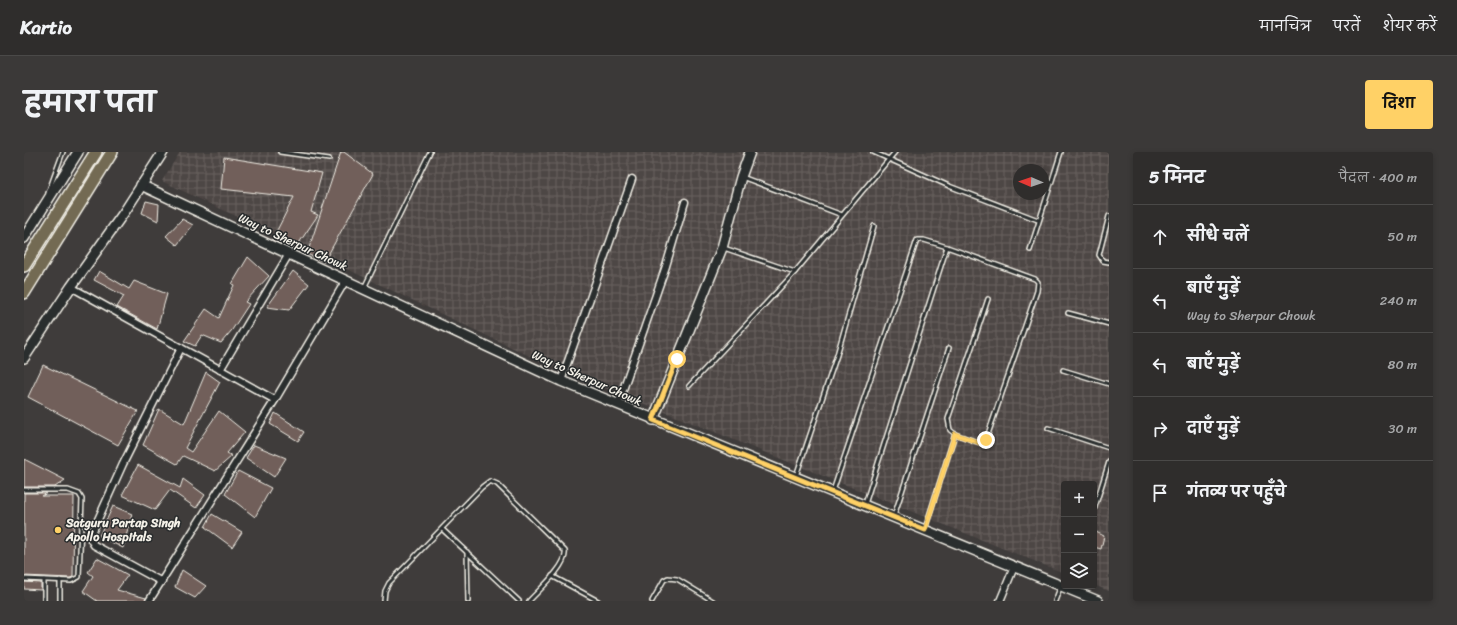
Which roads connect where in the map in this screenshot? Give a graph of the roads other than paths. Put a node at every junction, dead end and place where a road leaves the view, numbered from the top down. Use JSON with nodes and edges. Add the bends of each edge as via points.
{"nodes":[{"id":1,"x":64,"y":152,"type":"edge"},
{"id":2,"x":78,"y":152,"type":"edge"},
{"id":3,"x":96,"y":152,"type":"edge"},
{"id":4,"x":112,"y":152,"type":"edge"},
{"id":5,"x":163,"y":152,"type":"edge"},
{"id":6,"x":280,"y":152,"type":"edge"},
{"id":7,"x":430,"y":152,"type":"edge"},
{"id":8,"x":750,"y":152,"type":"edge"},
{"id":9,"x":873,"y":152,"type":"edge"},
{"id":10,"x":895,"y":152,"type":"edge"},
{"id":11,"x":1061,"y":152,"type":"edge"},
{"id":12,"x":329,"y":159,"type":"dead end"},
{"id":13,"x":889,"y":160,"type":"junction"},
{"id":14,"x":740,"y":177,"type":"junction"},
{"id":15,"x":632,"y":179,"type":"dead end"},
{"id":16,"x":141,"y":184,"type":"junction"},
{"id":17,"x":685,"y":202,"type":"dead end"},
{"id":18,"x":41,"y":213,"type":"junction"},
{"id":19,"x":842,"y":215,"type":"junction"},
{"id":20,"x":1109,"y":216,"type":"edge"},
{"id":21,"x":1038,"y":220,"type":"junction"},
{"id":22,"x":874,"y":226,"type":"dead end"},
{"id":23,"x":24,"y":238,"type":"edge"},
{"id":24,"x":947,"y":247,"type":"junction"},
{"id":25,"x":722,"y":248,"type":"junction"},
{"id":26,"x":1030,"y":250,"type":"dead end"},
{"id":27,"x":289,"y":254,"type":"junction"},
{"id":28,"x":1109,"y":262,"type":"edge"},
{"id":29,"x":24,"y":266,"type":"edge"},
{"id":30,"x":795,"y":272,"type":"junction"},
{"id":31,"x":346,"y":280,"type":"junction"},
{"id":32,"x":71,"y":287,"type":"junction"},
{"id":33,"x":364,"y":288,"type":"junction"},
{"id":34,"x":24,"y":293,"type":"edge"},
{"id":35,"x":988,"y":298,"type":"dead end"},
{"id":36,"x":1068,"y":313,"type":"dead end"},
{"id":37,"x":1109,"y":324,"type":"edge"},
{"id":38,"x":181,"y":348,"type":"junction"},
{"id":39,"x":949,"y":348,"type":"dead end"},
{"id":40,"x":24,"y":358,"type":"edge"},
{"id":41,"x":220,"y":370,"type":"junction"},
{"id":42,"x":1063,"y":370,"type":"dead end"},
{"id":43,"x":561,"y":381,"type":"junction"},
{"id":44,"x":1109,"y":384,"type":"edge"},
{"id":45,"x":689,"y":386,"type":"dead end"},
{"id":46,"x":275,"y":400,"type":"junction"},
{"id":47,"x":618,"y":404,"type":"junction"},
{"id":48,"x":653,"y":420,"type":"junction"},
{"id":49,"x":1048,"y":428,"type":"dead end"},
{"id":50,"x":955,"y":434,"type":"junction"},
{"id":51,"x":1109,"y":448,"type":"edge"},
{"id":52,"x":1109,"y":462,"type":"edge"},
{"id":53,"x":1107,"y":473,"type":"edge"},
{"id":54,"x":795,"y":477,"type":"junction"},
{"id":55,"x":24,"y":490,"type":"edge"},
{"id":56,"x":832,"y":493,"type":"junction"},
{"id":57,"x":1097,"y":501,"type":"edge"},
{"id":58,"x":865,"y":506,"type":"junction"},
{"id":59,"x":893,"y":518,"type":"junction"},
{"id":60,"x":442,"y":529,"type":"junction"},
{"id":61,"x":925,"y":530,"type":"junction"},
{"id":62,"x":467,"y":552,"type":"junction"},
{"id":63,"x":1014,"y":567,"type":"junction"},
{"id":64,"x":552,"y":576,"type":"junction"},
{"id":65,"x":24,"y":579,"type":"edge"},
{"id":66,"x":44,"y":580,"type":"junction"},
{"id":67,"x":60,"y":580,"type":"junction"},
{"id":68,"x":162,"y":582,"type":"junction"},
{"id":69,"x":1061,"y":585,"type":"edge"},
{"id":70,"x":1064,"y":589,"type":"edge"},
{"id":71,"x":1071,"y":589,"type":"edge"},
{"id":72,"x":44,"y":601,"type":"edge"},
{"id":73,"x":60,"y":601,"type":"edge"},
{"id":74,"x":149,"y":601,"type":"edge"},
{"id":75,"x":384,"y":601,"type":"edge"},
{"id":76,"x":468,"y":601,"type":"edge"},
{"id":77,"x":519,"y":601,"type":"edge"},
{"id":78,"x":528,"y":601,"type":"edge"},
{"id":79,"x":598,"y":601,"type":"edge"},
{"id":80,"x":652,"y":601,"type":"edge"},
{"id":81,"x":713,"y":601,"type":"edge"},
{"id":82,"x":1000,"y":601,"type":"edge"},
{"id":83,"x":1055,"y":601,"type":"edge"},
{"id":84,"x":1098,"y":601,"type":"edge"}],
"edges":[{"from":1,"to":18,"type":"lane"},
{"from":2,"to":18,"type":"street"},
{"from":3,"to":29,"type":"highway"},
{"from":4,"to":34,"type":"highway"},
{"from":5,"to":16,"type":"street"},
{"from":6,"to":12,"type":"lane"},
{"from":7,"to":33,"type":"lane"},
{"from":8,"to":14,"type":"street"},
{"from":9,"to":13,"type":"lane"},
{"from":10,"to":13,"type":"lane"},
{"from":11,"to":21,"type":"lane"},
{"from":13,"to":19,"type":"lane"},
{"from":13,"to":21,"type":"lane"},
{"from":14,"to":19,"type":"lane"},
{"from":14,"to":25,"type":"street"},
{"from":15,"to":43,"type":"street"},
{"from":16,"to":27,"type":"street","name":"Way to Sherpur Chowk"},
{"from":16,"to":32,"type":"street"},
{"from":17,"to":47,"type":"street","via":[[666,266]]},
{"from":18,"to":23,"type":"street"},
{"from":19,"to":30,"type":"lane"},
{"from":20,"to":28,"type":"lane","via":[[1099,255],[1103,261]]},
{"from":21,"to":26,"type":"lane"},
{"from":22,"to":54,"type":"lane","via":[[837,355]]},
{"from":24,"to":50,"type":"lane","via":[[1036,279],[1038,286],[986,440],[980,443]]},
{"from":24,"to":56,"type":"lane","via":[[924,240],[915,242]]},
{"from":24,"to":58,"type":"lane"},
{"from":25,"to":30,"type":"lane"},
{"from":25,"to":48,"type":"street"},
{"from":27,"to":31,"type":"street","name":"Way to Sherpur Chowk"},
{"from":27,"to":41,"type":"street"},
{"from":30,"to":45,"type":"lane"},
{"from":31,"to":33,"type":"street","name":"Way to Sherpur Chowk"},
{"from":31,"to":46,"type":"street"},
{"from":32,"to":38,"type":"street"},
{"from":32,"to":40,"type":"street"},
{"from":33,"to":43,"type":"street","name":"Way to Sherpur Chowk"},
{"from":35,"to":50,"type":"lane","via":[[948,419],[950,430]]},
{"from":36,"to":37,"type":"lane"},
{"from":38,"to":41,"type":"street"},
{"from":38,"to":68,"type":"street","via":[[90,535],[94,545]]},
{"from":39,"to":59,"type":"lane"},
{"from":41,"to":46,"type":"street"},
{"from":42,"to":44,"type":"lane"},
{"from":43,"to":47,"type":"street","name":"Way to Sherpur Chowk"},
{"from":46,"to":68,"type":"street"},
{"from":47,"to":48,"type":"street","name":"Way to Sherpur Chowk"},
{"from":48,"to":54,"type":"street","name":"Way to Sherpur Chowk"},
{"from":49,"to":51,"type":"lane"},
{"from":50,"to":61,"type":"lane"},
{"from":52,"to":53,"type":"lane"},
{"from":53,"to":57,"type":"lane"},
{"from":54,"to":56,"type":"street","name":"Way to Sherpur Chowk"},
{"from":55,"to":67,"type":"lane","via":[[68,490],[79,494],[82,499],[80,571],[76,579]]},
{"from":56,"to":58,"type":"street","name":"Way to Sherpur Chowk"},
{"from":58,"to":59,"type":"street","name":"Way to Sherpur Chowk"},
{"from":59,"to":61,"type":"street","name":"Way to Sherpur Chowk"},
{"from":60,"to":62,"type":"lane"},
{"from":60,"to":64,"type":"lane","via":[[487,482],[494,482],[563,547],[566,557]]},
{"from":60,"to":75,"type":"lane","via":[[389,584]]},
{"from":61,"to":63,"type":"street","name":"Way to Sherpur Chowk"},
{"from":62,"to":76,"type":"lane"},
{"from":62,"to":77,"type":"lane"},
{"from":63,"to":69,"type":"street","name":"Way to Sherpur Chowk"},
{"from":63,"to":82,"type":"street"},
{"from":64,"to":78,"type":"lane"},
{"from":64,"to":79,"type":"lane"},
{"from":65,"to":66,"type":"lane"},
{"from":66,"to":67,"type":"lane"},
{"from":66,"to":72,"type":"lane"},
{"from":67,"to":73,"type":"lane"},
{"from":68,"to":74,"type":"street"},
{"from":70,"to":83,"type":"lane"},
{"from":71,"to":84,"type":"street","name":"Way to Sherpur Chowk"},
{"from":80,"to":81,"type":"lane","via":[[664,580],[671,578]]}]}
